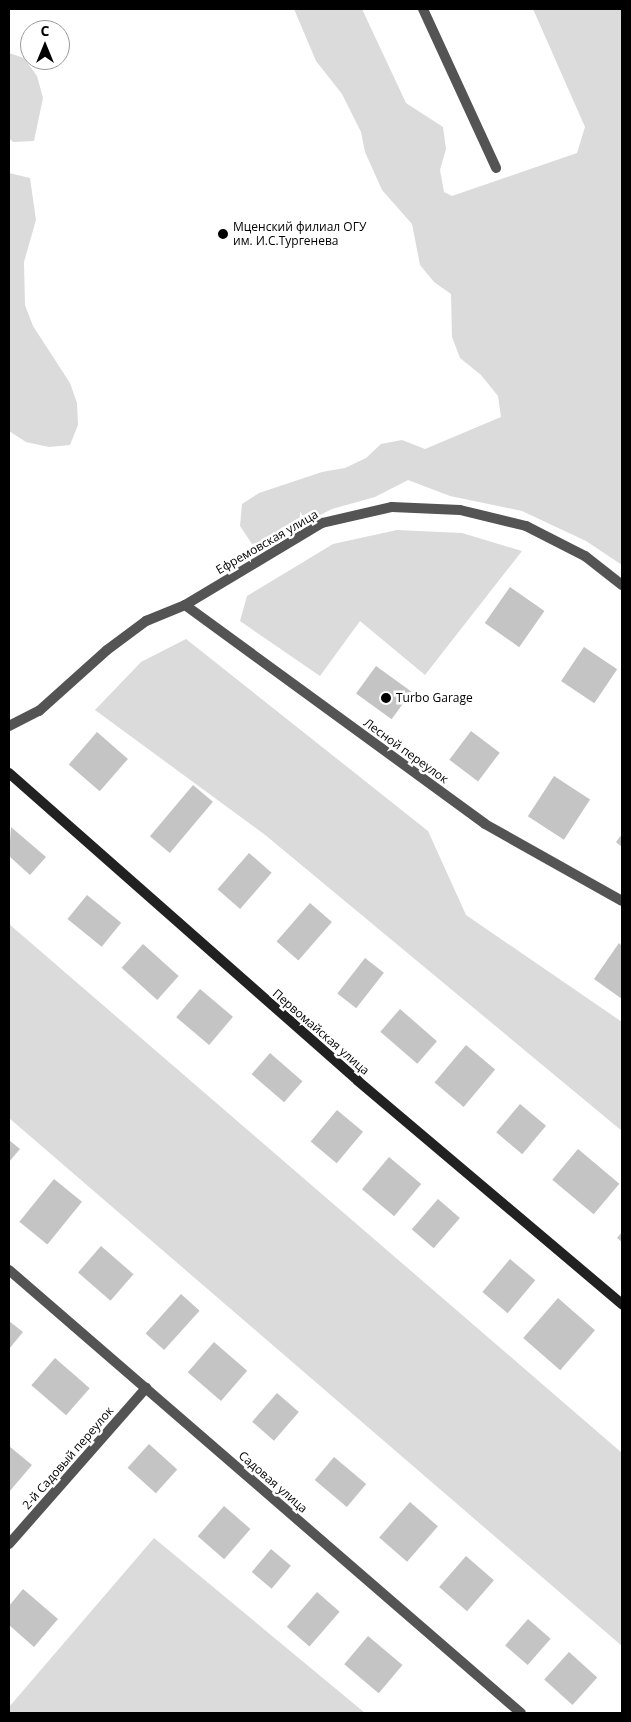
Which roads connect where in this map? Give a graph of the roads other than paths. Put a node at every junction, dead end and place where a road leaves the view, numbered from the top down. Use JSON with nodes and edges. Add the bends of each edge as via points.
{"nodes":[{"id":1,"x":423,"y":9,"type":"edge"},
{"id":2,"x":496,"y":168,"type":"dead end"},
{"id":3,"x":622,"y":585,"type":"edge"},
{"id":4,"x":185,"y":605,"type":"junction"},
{"id":5,"x":9,"y":726,"type":"edge"},
{"id":6,"x":9,"y":773,"type":"edge"},
{"id":7,"x":622,"y":902,"type":"edge"},
{"id":8,"x":9,"y":1270,"type":"edge"},
{"id":9,"x":622,"y":1304,"type":"edge"},
{"id":10,"x":146,"y":1388,"type":"junction"},
{"id":11,"x":9,"y":1544,"type":"edge"},
{"id":12,"x":521,"y":1713,"type":"edge"}],
"edges":[{"from":1,"to":2,"type":"street"},
{"from":3,"to":4,"type":"street","name":"Ефремовская улица","via":[[585,556],[526,526],[460,510],[392,507],[322,523]]},
{"from":4,"to":5,"type":"street","name":"Ефремовская улица","via":[[146,621],[107,650],[39,711]]},
{"from":4,"to":7,"type":"street","name":"Лесной переулок","via":[[485,824]]},
{"from":6,"to":9,"type":"street","name":"Первомайская улица","via":[[358,1081]]},
{"from":8,"to":10,"type":"street","name":"Садовая улица"},
{"from":10,"to":11,"type":"street","name":"2-й Садовый переулок"},
{"from":10,"to":12,"type":"street","name":"Садовая улица"}]}
